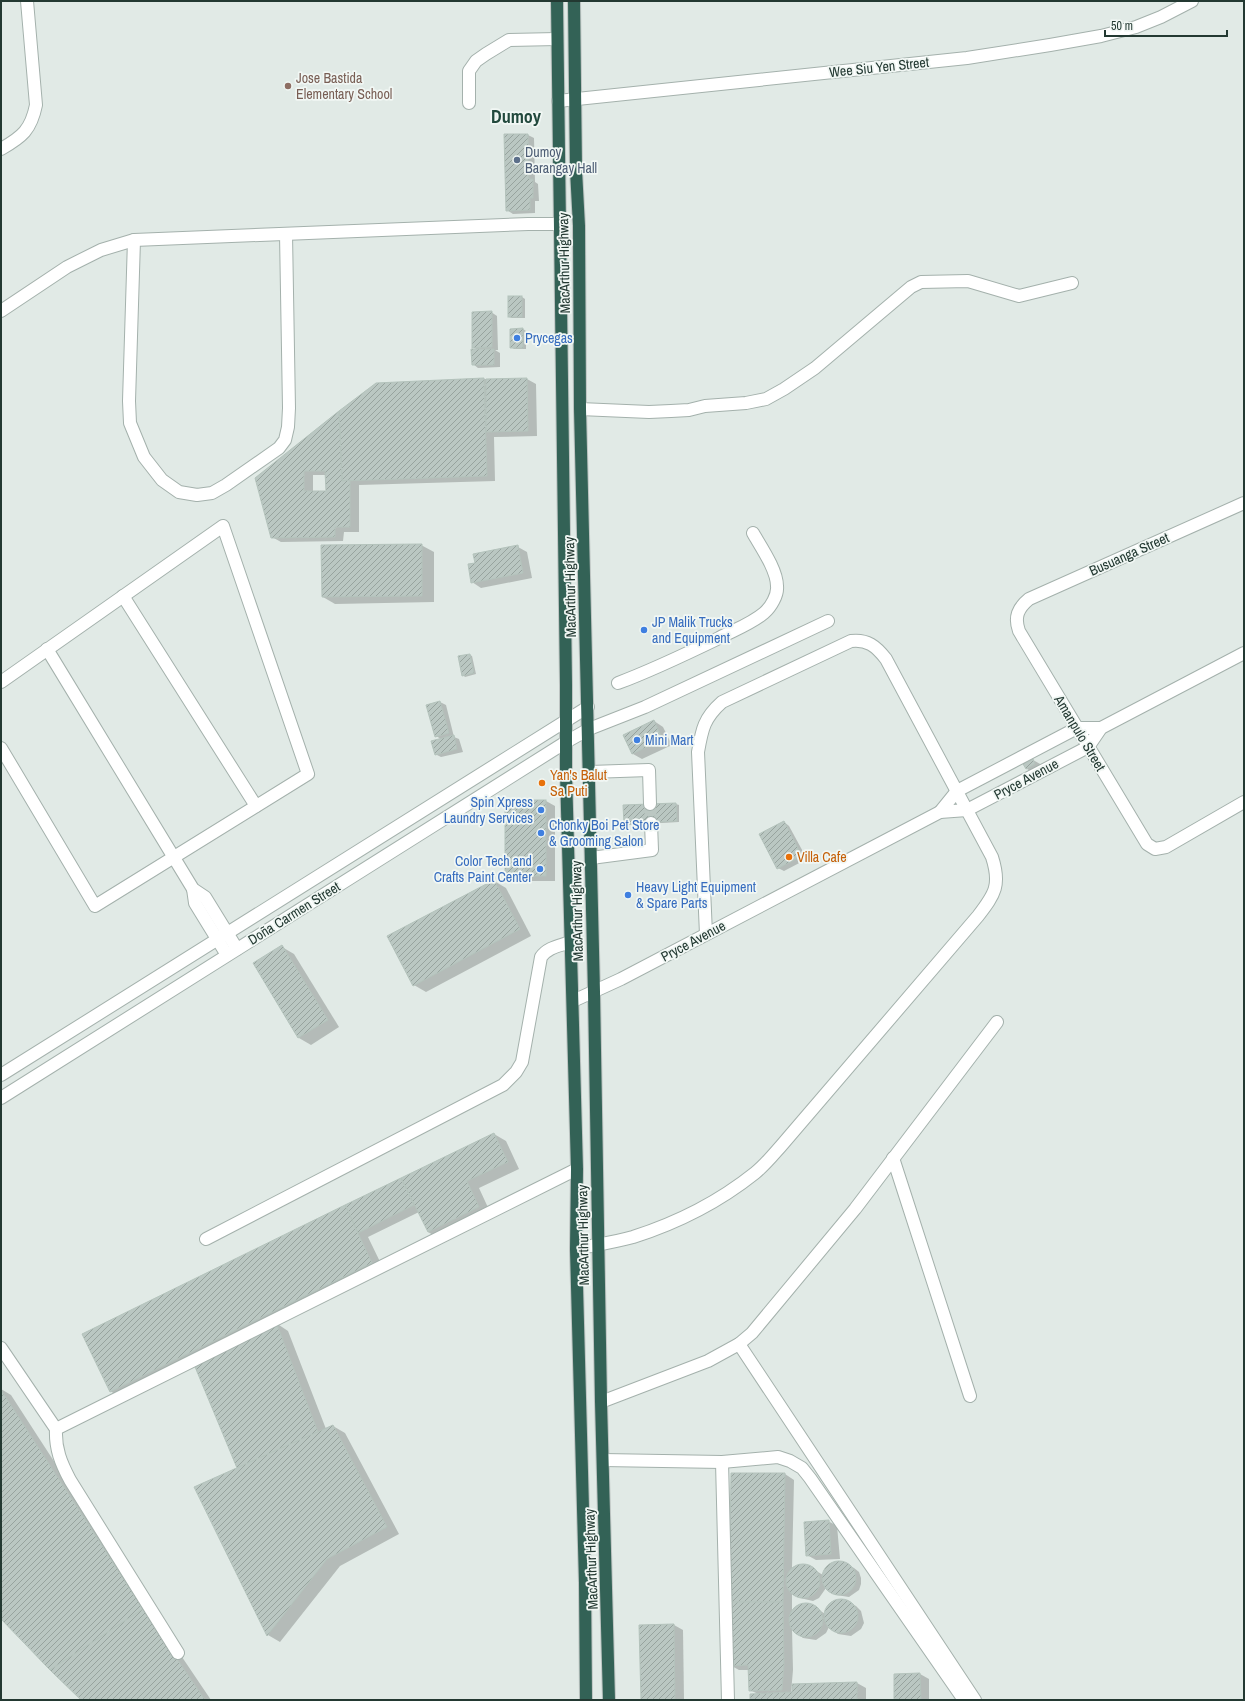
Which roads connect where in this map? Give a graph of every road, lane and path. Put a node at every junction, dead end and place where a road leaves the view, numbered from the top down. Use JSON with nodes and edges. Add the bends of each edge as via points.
{"nodes":[{"id":1,"x":27,"y":1,"type":"edge"},
{"id":2,"x":557,"y":1,"type":"edge"},
{"id":3,"x":574,"y":1,"type":"edge"},
{"id":4,"x":1192,"y":1,"type":"edge"},
{"id":5,"x":557,"y":39,"type":"junction"},
{"id":6,"x":576,"y":99,"type":"junction"},
{"id":7,"x":558,"y":102,"type":"junction"},
{"id":8,"x":469,"y":103,"type":"dead end"},
{"id":9,"x":1,"y":150,"type":"edge"},
{"id":10,"x":560,"y":224,"type":"junction"},
{"id":11,"x":286,"y":234,"type":"junction"},
{"id":12,"x":134,"y":240,"type":"junction"},
{"id":13,"x":1072,"y":283,"type":"dead end"},
{"id":14,"x":1,"y":311,"type":"edge"},
{"id":15,"x":562,"y":408,"type":"junction"},
{"id":16,"x":580,"y":410,"type":"junction"},
{"id":17,"x":1244,"y":503,"type":"edge"},
{"id":18,"x":753,"y":533,"type":"dead end"},
{"id":19,"x":123,"y":596,"type":"junction"},
{"id":20,"x":1018,"y":611,"type":"joint"},
{"id":21,"x":828,"y":622,"type":"dead end"},
{"id":22,"x":47,"y":650,"type":"junction"},
{"id":23,"x":1244,"y":653,"type":"edge"},
{"id":24,"x":1,"y":682,"type":"edge"},
{"id":25,"x":618,"y":684,"type":"dead end"},
{"id":26,"x":588,"y":707,"type":"junction"},
{"id":27,"x":566,"y":720,"type":"junction"},
{"id":28,"x":1077,"y":728,"type":"junction"},
{"id":29,"x":1101,"y":728,"type":"junction"},
{"id":30,"x":589,"y":729,"type":"junction"},
{"id":31,"x":566,"y":742,"type":"junction"},
{"id":32,"x":1088,"y":747,"type":"junction"},
{"id":33,"x":1,"y":748,"type":"edge"},
{"id":34,"x":590,"y":772,"type":"junction"},
{"id":35,"x":957,"y":791,"type":"junction"},
{"id":36,"x":1244,"y":802,"type":"edge"},
{"id":37,"x":650,"y":804,"type":"tunnel mouth"},
{"id":38,"x":256,"y":806,"type":"junction"},
{"id":39,"x":967,"y":810,"type":"junction"},
{"id":40,"x":940,"y":812,"type":"junction"},
{"id":41,"x":651,"y":822,"type":"tunnel mouth"},
{"id":42,"x":174,"y":857,"type":"junction"},
{"id":43,"x":591,"y":858,"type":"junction"},
{"id":44,"x":706,"y":934,"type":"junction"},
{"id":45,"x":222,"y":936,"type":"junction"},
{"id":46,"x":570,"y":942,"type":"junction"},
{"id":47,"x":232,"y":952,"type":"junction"},
{"id":48,"x":594,"y":992,"type":"junction"},
{"id":49,"x":573,"y":1001,"type":"junction"},
{"id":50,"x":997,"y":1022,"type":"dead end"},
{"id":51,"x":1,"y":1075,"type":"edge"},
{"id":52,"x":1,"y":1098,"type":"edge"},
{"id":53,"x":893,"y":1158,"type":"junction"},
{"id":54,"x":578,"y":1169,"type":"junction"},
{"id":55,"x":597,"y":1194,"type":"junction"},
{"id":56,"x":577,"y":1195,"type":"junction"},
{"id":57,"x":206,"y":1239,"type":"dead end"},
{"id":58,"x":598,"y":1244,"type":"junction"},
{"id":59,"x":576,"y":1249,"type":"junction"},
{"id":60,"x":739,"y":1344,"type":"junction"},
{"id":61,"x":1,"y":1348,"type":"edge"},
{"id":62,"x":970,"y":1396,"type":"dead end"},
{"id":63,"x":601,"y":1402,"type":"junction"},
{"id":64,"x":56,"y":1429,"type":"junction"},
{"id":65,"x":603,"y":1460,"type":"junction"},
{"id":66,"x":722,"y":1462,"type":"junction"},
{"id":67,"x":178,"y":1653,"type":"dead end"},
{"id":68,"x":586,"y":1700,"type":"edge"},
{"id":69,"x":609,"y":1700,"type":"edge"},
{"id":70,"x":728,"y":1700,"type":"edge"},
{"id":71,"x":964,"y":1700,"type":"edge"},
{"id":72,"x":975,"y":1700,"type":"edge"}],
"edges":[{"from":1,"to":9,"type":"street","via":[[36,105],[33,120],[27,130]]},
{"from":2,"to":5,"type":"highway","name":"MacArthur Highway"},
{"from":3,"to":6,"type":"highway","name":"MacArthur Highway"},
{"from":4,"to":6,"type":"street","name":"Wee Siu Yen Street","via":[[1136,27],[1042,46],[960,58]]},
{"from":5,"to":7,"type":"highway","name":"MacArthur Highway"},
{"from":5,"to":8,"type":"street","via":[[510,40],[476,61],[469,72]]},
{"from":6,"to":7,"type":"street","name":"Wee Siu Yen Street"},
{"from":6,"to":16,"type":"highway","name":"MacArthur Highway"},
{"from":7,"to":10,"type":"highway","name":"MacArthur Highway"},
{"from":10,"to":11,"type":"street"},
{"from":10,"to":15,"type":"highway","name":"MacArthur Highway"},
{"from":11,"to":12,"type":"street"},
{"from":11,"to":12,"type":"street","via":[[288,427],[285,440],[270,454],[226,485],[212,493],[197,495],[180,492],[162,480],[144,457],[130,423]]},
{"from":12,"to":14,"type":"street","via":[[101,250],[67,267]]},
{"from":13,"to":16,"type":"street","via":[[1018,296],[968,281],[921,282],[911,287],[815,368],[784,390],[766,399],[689,410]]},
{"from":15,"to":16,"type":"highway"},
{"from":15,"to":27,"type":"highway","name":"MacArthur Highway"},
{"from":16,"to":26,"type":"highway","name":"MacArthur Highway"},
{"from":17,"to":20,"type":"street","name":"Busuanga Street","via":[[1029,599]]},
{"from":18,"to":25,"type":"street","via":[[773,571],[777,586],[773,601],[765,612],[753,621],[684,655]]},
{"from":19,"to":22,"type":"street"},
{"from":19,"to":38,"type":"street"},
{"from":19,"to":38,"type":"street","via":[[223,526],[308,774]]},
{"from":20,"to":28,"type":"street","name":"Amanpulo Street","via":[[1016,619],[1019,631]]},
{"from":21,"to":30,"type":"street","name":"Doña Carmen Street","via":[[652,703]]},
{"from":22,"to":24,"type":"street"},
{"from":22,"to":42,"type":"street"},
{"from":23,"to":29,"type":"street","name":"Pryce Avenue"},
{"from":26,"to":27,"type":"street","name":"Doña Carmen Street"},
{"from":26,"to":30,"type":"highway","name":"MacArthur Highway"},
{"from":27,"to":31,"type":"highway","name":"MacArthur Highway"},
{"from":27,"to":45,"type":"street","name":"Doña Carmen Street"},
{"from":28,"to":29,"type":"street","name":"Pryce Avenue"},
{"from":28,"to":32,"type":"street","name":"Amanpulo Street"},
{"from":28,"to":35,"type":"street","name":"Pryce Avenue"},
{"from":29,"to":32,"type":"street","name":"Pryce Avenue"},
{"from":30,"to":31,"type":"street","name":"Doña Carmen Street"},
{"from":30,"to":34,"type":"highway","name":"MacArthur Highway"},
{"from":31,"to":46,"type":"highway","name":"MacArthur Highway"},
{"from":31,"to":47,"type":"street","name":"Doña Carmen Street"},
{"from":32,"to":36,"type":"street","name":"Amanpulo Street","via":[[1144,841],[1155,849],[1166,847]]},
{"from":32,"to":39,"type":"street","name":"Pryce Avenue"},
{"from":33,"to":42,"type":"street","via":[[95,906]]},
{"from":34,"to":37,"type":"street","via":[[649,770]]},
{"from":34,"to":43,"type":"highway","name":"MacArthur Highway"},
{"from":35,"to":39,"type":"street"},
{"from":35,"to":40,"type":"street","name":"Pryce Avenue"},
{"from":35,"to":44,"type":"street","via":[[886,659],[870,642],[851,641],[722,702],[704,723],[698,752]]},
{"from":38,"to":42,"type":"street"},
{"from":39,"to":40,"type":"street","name":"Pryce Avenue"},
{"from":39,"to":58,"type":"street","via":[[996,869],[995,892],[978,916],[756,1172],[727,1193],[667,1224],[633,1237]]},
{"from":40,"to":44,"type":"street","name":"Pryce Avenue"},
{"from":41,"to":43,"type":"street","via":[[652,850]]},
{"from":42,"to":45,"type":"street","via":[[193,888],[195,903]]},
{"from":43,"to":48,"type":"highway","name":"MacArthur Highway"},
{"from":44,"to":48,"type":"street","name":"Pryce Avenue"},
{"from":45,"to":47,"type":"street"},
{"from":45,"to":51,"type":"street","name":"Doña Carmen Street"},
{"from":46,"to":49,"type":"highway","name":"MacArthur Highway"},
{"from":46,"to":57,"type":"street","via":[[551,948],[542,957],[522,1062],[503,1085]]},
{"from":47,"to":52,"type":"street","name":"Doña Carmen Street"},
{"from":48,"to":49,"type":"street","name":"Pryce Avenue"},
{"from":48,"to":55,"type":"highway","name":"MacArthur Highway"},
{"from":49,"to":54,"type":"highway","name":"MacArthur Highway"},
{"from":50,"to":53,"type":"street"},
{"from":53,"to":60,"type":"street","via":[[784,1297]]},
{"from":53,"to":62,"type":"street"},
{"from":54,"to":56,"type":"highway","name":"MacArthur Highway"},
{"from":54,"to":64,"type":"street"},
{"from":55,"to":56,"type":"highway"},
{"from":55,"to":58,"type":"highway","name":"MacArthur Highway"},
{"from":56,"to":59,"type":"highway","name":"MacArthur Highway"},
{"from":58,"to":59,"type":"street"},
{"from":58,"to":63,"type":"highway","name":"MacArthur Highway"},
{"from":59,"to":68,"type":"highway","name":"MacArthur Highway"},
{"from":60,"to":63,"type":"street","via":[[708,1361]]},
{"from":60,"to":72,"type":"street"},
{"from":61,"to":64,"type":"street"},
{"from":63,"to":65,"type":"highway","name":"MacArthur Highway"},
{"from":64,"to":67,"type":"street","via":[[55,1444],[70,1480]]},
{"from":65,"to":66,"type":"street"},
{"from":65,"to":69,"type":"highway","name":"MacArthur Highway"},
{"from":66,"to":70,"type":"street"},
{"from":66,"to":71,"type":"street","via":[[778,1457],[802,1468]]}]}
